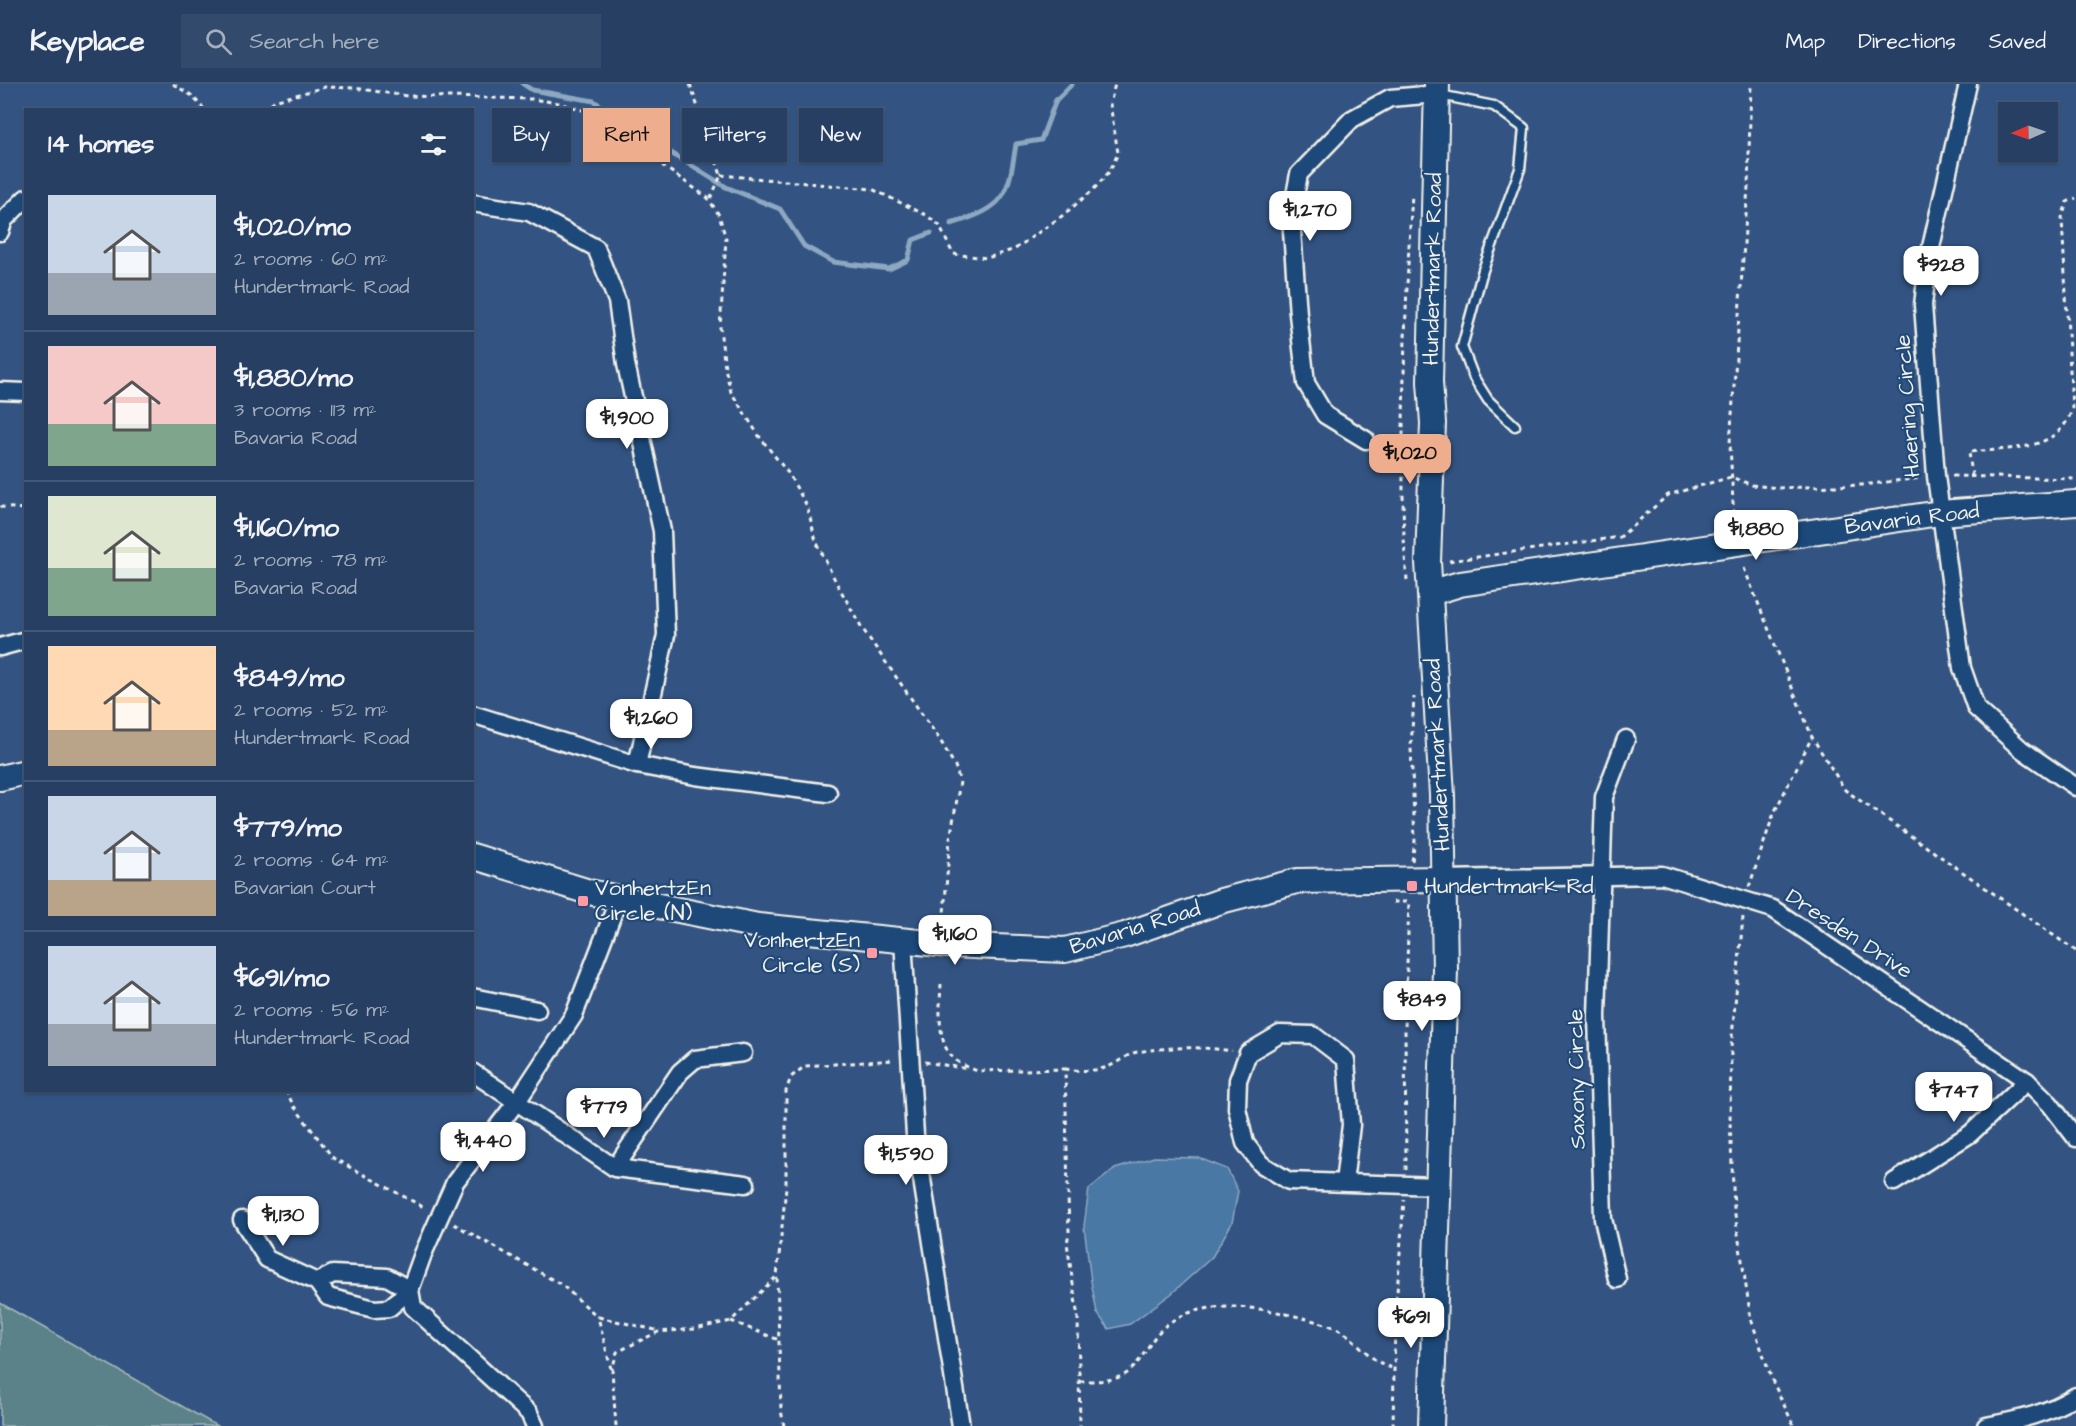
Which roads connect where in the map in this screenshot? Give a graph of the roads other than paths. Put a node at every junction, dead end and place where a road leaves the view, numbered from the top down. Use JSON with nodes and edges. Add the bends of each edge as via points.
{"nodes":[{"id":1,"x":1968,"y":84,"type":"edge"},
{"id":2,"x":1437,"y":89,"type":"edge"},
{"id":3,"x":24,"y":200,"type":"edge"},
{"id":4,"x":474,"y":203,"type":"edge"},
{"id":5,"x":0,"y":232,"type":"edge"},
{"id":6,"x":0,"y":391,"type":"edge"},
{"id":7,"x":24,"y":392,"type":"edge"},
{"id":8,"x":1515,"y":426,"type":"dead end"},
{"id":9,"x":1366,"y":440,"type":"dead end"},
{"id":10,"x":2076,"y":503,"type":"edge"},
{"id":11,"x":1940,"y":513,"type":"junction"},
{"id":12,"x":1430,"y":593,"type":"junction"},
{"id":13,"x":24,"y":640,"type":"edge"},
{"id":14,"x":0,"y":646,"type":"edge"},
{"id":15,"x":474,"y":715,"type":"edge"},
{"id":16,"x":1626,"y":739,"type":"dead end"},
{"id":17,"x":637,"y":765,"type":"junction"},
{"id":18,"x":24,"y":772,"type":"edge"},
{"id":19,"x":0,"y":778,"type":"edge"},
{"id":20,"x":2076,"y":787,"type":"edge"},
{"id":21,"x":828,"y":793,"type":"dead end"},
{"id":22,"x":474,"y":857,"type":"edge"},
{"id":23,"x":1602,"y":876,"type":"junction"},
{"id":24,"x":1443,"y":879,"type":"junction"},
{"id":25,"x":619,"y":898,"type":"junction"},
{"id":26,"x":903,"y":940,"type":"junction"},
{"id":27,"x":474,"y":997,"type":"edge"},
{"id":28,"x":537,"y":1010,"type":"dead end"},
{"id":29,"x":743,"y":1053,"type":"dead end"},
{"id":30,"x":474,"y":1073,"type":"edge"},
{"id":31,"x":2027,"y":1082,"type":"junction"},
{"id":32,"x":518,"y":1100,"type":"junction"},
{"id":33,"x":2076,"y":1138,"type":"edge"},
{"id":34,"x":615,"y":1168,"type":"junction"},
{"id":35,"x":1894,"y":1182,"type":"dead end"},
{"id":36,"x":1344,"y":1183,"type":"junction"},
{"id":37,"x":746,"y":1184,"type":"dead end"},
{"id":38,"x":1438,"y":1186,"type":"junction"},
{"id":39,"x":242,"y":1220,"type":"dead end"},
{"id":40,"x":1617,"y":1279,"type":"dead end"},
{"id":41,"x":316,"y":1282,"type":"junction"},
{"id":42,"x":410,"y":1290,"type":"junction"},
{"id":43,"x":2076,"y":1396,"type":"edge"},
{"id":44,"x":535,"y":1426,"type":"edge"},
{"id":45,"x":961,"y":1426,"type":"edge"},
{"id":46,"x":1431,"y":1426,"type":"edge"},
{"id":47,"x":1986,"y":1426,"type":"edge"}],
"edges":[{"from":1,"to":11,"type":"street","name":"Haering Circle","via":[[1929,256],[1923,305]]},
{"from":2,"to":8,"type":"lane","via":[[1494,106],[1524,128],[1520,169],[1483,270],[1462,347],[1488,400]]},
{"from":2,"to":9,"type":"street","via":[[1390,98],[1352,119],[1299,174],[1291,217],[1306,383],[1325,415]]},
{"from":2,"to":12,"type":"street","name":"Hundertmark Road","via":[[1430,382],[1433,423],[1417,563]]},
{"from":3,"to":5,"type":"street","via":[[4,220]]},
{"from":4,"to":17,"type":"street","via":[[529,212],[596,248],[617,301],[626,364],[662,531],[666,634]]},
{"from":6,"to":7,"type":"street"},
{"from":10,"to":11,"type":"street","name":"Bavaria Road"},
{"from":11,"to":12,"type":"street","name":"Bavaria Road","via":[[1460,584]]},
{"from":11,"to":20,"type":"street","name":"Haering Circle","via":[[1962,668],[1976,708],[2021,748]]},
{"from":12,"to":24,"type":"street","name":"Hundertmark Road"},
{"from":13,"to":14,"type":"street"},
{"from":15,"to":17,"type":"street"},
{"from":16,"to":23,"type":"street","name":"Saxony Circle","via":[[1604,797]]},
{"from":17,"to":21,"type":"street"},
{"from":18,"to":19,"type":"street"},
{"from":22,"to":25,"type":"street","name":"Bavaria Road"},
{"from":23,"to":24,"type":"street","name":"Dresden Drive"},
{"from":23,"to":31,"type":"street","name":"Dresden Drive","via":[[1662,875],[1773,909]]},
{"from":23,"to":40,"type":"street","name":"Saxony Circle","via":[[1597,1016],[1603,1219]]},
{"from":24,"to":26,"type":"street","name":"Bavaria Road","via":[[1297,881],[1065,950]]},
{"from":24,"to":38,"type":"street","name":"Hundertmark Road","via":[[1445,970]]},
{"from":25,"to":26,"type":"street","name":"Bavaria Road","via":[[758,926]]},
{"from":25,"to":32,"type":"street","via":[[574,1015]]},
{"from":26,"to":45,"type":"street","via":[[915,1135]]},
{"from":27,"to":28,"type":"street"},
{"from":29,"to":34,"type":"street","via":[[696,1059],[680,1072]]},
{"from":30,"to":32,"type":"street"},
{"from":31,"to":33,"type":"street","name":"Dresden Drive"},
{"from":31,"to":35,"type":"street","via":[[1970,1134]]},
{"from":32,"to":34,"type":"street"},
{"from":32,"to":42,"type":"street","via":[[455,1182]]},
{"from":34,"to":37,"type":"street"},
{"from":36,"to":36,"type":"street","via":[[1288,1181],[1261,1164],[1245,1143],[1238,1108],[1238,1080],[1248,1053],[1280,1034],[1313,1035],[1346,1060],[1351,1125]]},
{"from":36,"to":38,"type":"street"},
{"from":38,"to":46,"type":"street","name":"Hundertmark Road"},
{"from":39,"to":41,"type":"street","via":[[267,1259]]},
{"from":41,"to":42,"type":"street","via":[[333,1274],[387,1277]]},
{"from":41,"to":42,"type":"street","via":[[328,1297],[374,1309],[389,1308]]},
{"from":42,"to":44,"type":"street","via":[[413,1307],[529,1413]]},
{"from":43,"to":47,"type":"street","via":[[2035,1417]]}]}
